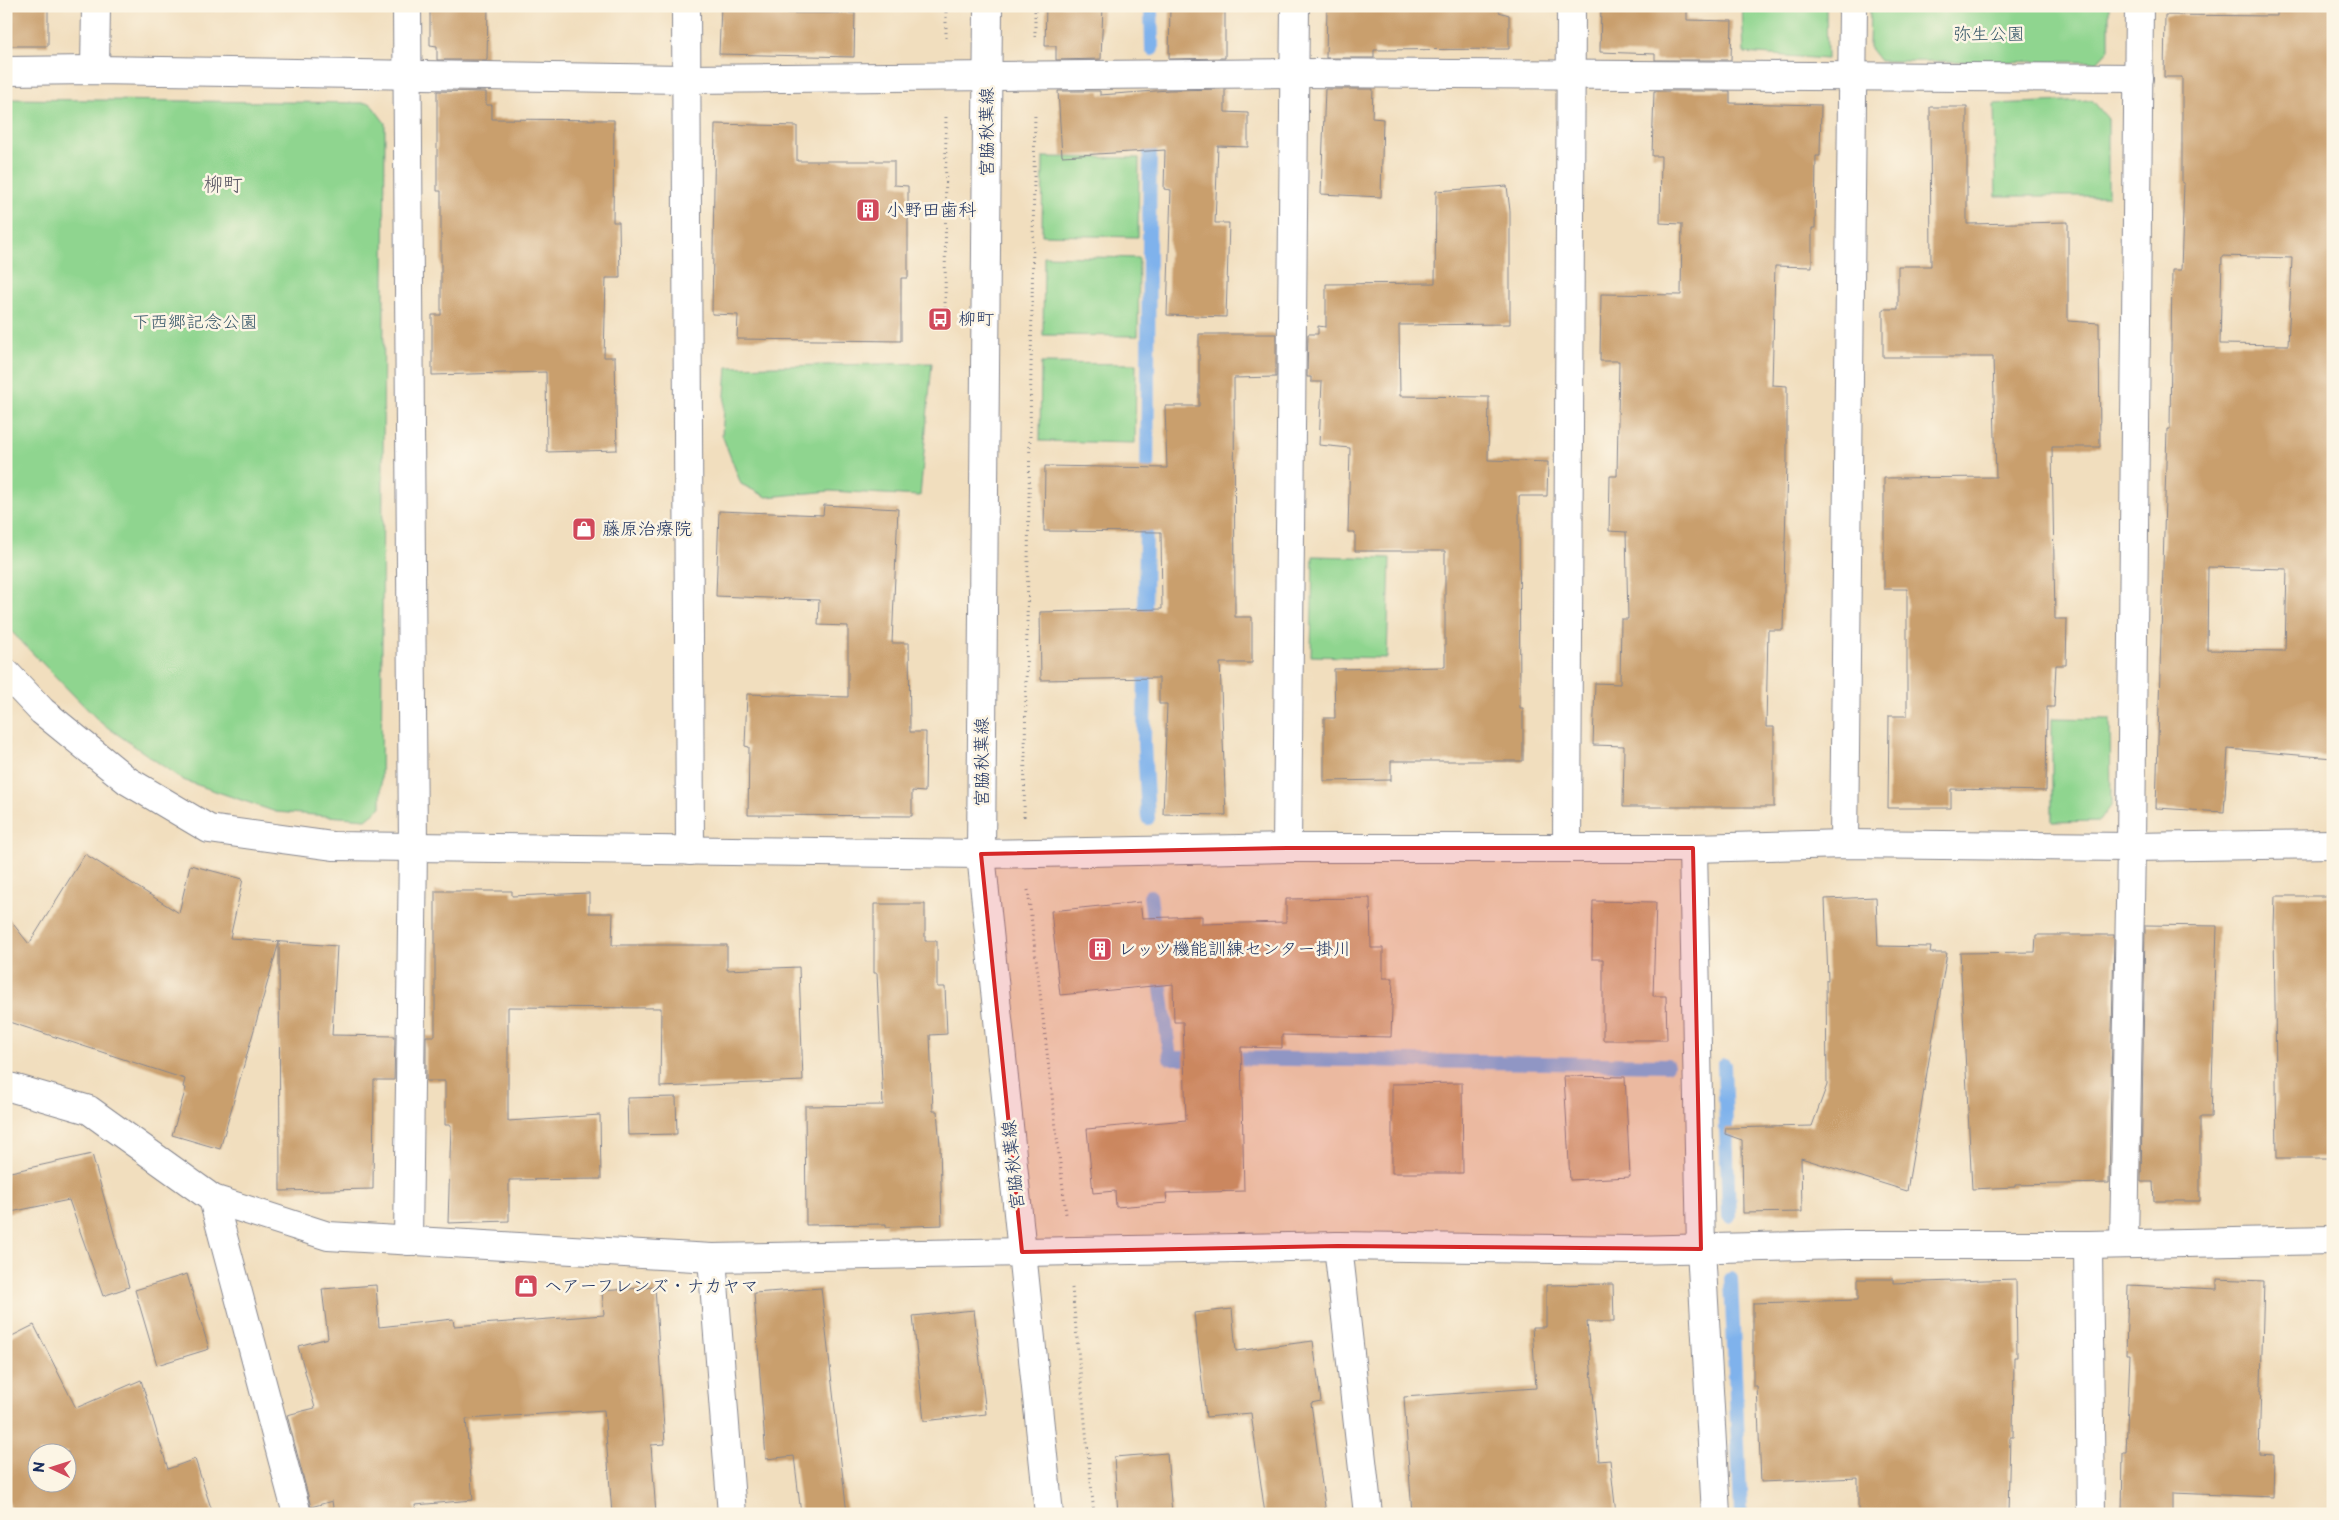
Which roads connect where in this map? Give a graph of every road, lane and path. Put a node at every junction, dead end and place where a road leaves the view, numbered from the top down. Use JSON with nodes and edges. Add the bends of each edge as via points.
{"nodes":[{"id":1,"x":96,"y":6,"type":"edge"},
{"id":2,"x":407,"y":6,"type":"edge"},
{"id":3,"x":686,"y":6,"type":"edge"},
{"id":4,"x":988,"y":6,"type":"edge"},
{"id":5,"x":1295,"y":6,"type":"edge"},
{"id":6,"x":1571,"y":6,"type":"edge"},
{"id":7,"x":1853,"y":6,"type":"edge"},
{"id":8,"x":2139,"y":6,"type":"edge"},
{"id":9,"x":95,"y":70,"type":"junction"},
{"id":10,"x":6,"y":71,"type":"edge"},
{"id":11,"x":1296,"y":73,"type":"junction"},
{"id":12,"x":406,"y":74,"type":"junction"},
{"id":13,"x":1572,"y":76,"type":"junction"},
{"id":14,"x":1853,"y":76,"type":"junction"},
{"id":15,"x":988,"y":77,"type":"junction"},
{"id":16,"x":1035,"y":77,"type":"junction"},
{"id":17,"x":2138,"y":78,"type":"junction"},
{"id":18,"x":686,"y":79,"type":"junction"},
{"id":19,"x":6,"y":673,"type":"edge"},
{"id":20,"x":1844,"y":844,"type":"junction"},
{"id":21,"x":2333,"y":844,"type":"edge"},
{"id":22,"x":413,"y":847,"type":"junction"},
{"id":23,"x":2131,"y":847,"type":"junction"},
{"id":24,"x":1287,"y":848,"type":"junction"},
{"id":25,"x":1566,"y":848,"type":"junction"},
{"id":26,"x":1693,"y":848,"type":"junction"},
{"id":27,"x":690,"y":851,"type":"junction"},
{"id":28,"x":981,"y":854,"type":"junction"},
{"id":29,"x":1023,"y":854,"type":"junction"},
{"id":30,"x":6,"y":1086,"type":"edge"},
{"id":31,"x":213,"y":1199,"type":"junction"},
{"id":32,"x":2333,"y":1240,"type":"edge"},
{"id":33,"x":408,"y":1241,"type":"junction"},
{"id":34,"x":2124,"y":1244,"type":"junction"},
{"id":35,"x":2088,"y":1245,"type":"junction"},
{"id":36,"x":1338,"y":1246,"type":"junction"},
{"id":37,"x":1701,"y":1249,"type":"junction"},
{"id":38,"x":1068,"y":1250,"type":"junction"},
{"id":39,"x":1022,"y":1252,"type":"junction"},
{"id":40,"x":712,"y":1258,"type":"junction"},
{"id":41,"x":297,"y":1514,"type":"edge"},
{"id":42,"x":732,"y":1514,"type":"edge"},
{"id":43,"x":1049,"y":1514,"type":"edge"},
{"id":44,"x":1094,"y":1514,"type":"edge"},
{"id":45,"x":1368,"y":1514,"type":"edge"},
{"id":46,"x":1716,"y":1514,"type":"edge"},
{"id":47,"x":2090,"y":1514,"type":"edge"}],
"edges":[{"from":1,"to":9,"type":"street"},
{"from":2,"to":12,"type":"street"},
{"from":3,"to":18,"type":"street"},
{"from":4,"to":15,"type":"street","name":"宮脇秋葉線"},
{"from":5,"to":11,"type":"street"},
{"from":6,"to":13,"type":"street"},
{"from":7,"to":14,"type":"street"},
{"from":8,"to":17,"type":"street"},
{"from":9,"to":10,"type":"street"},
{"from":9,"to":12,"type":"street"},
{"from":11,"to":13,"type":"street"},
{"from":11,"to":16,"type":"street"},
{"from":11,"to":24,"type":"street"},
{"from":12,"to":18,"type":"street"},
{"from":12,"to":22,"type":"street"},
{"from":13,"to":14,"type":"street"},
{"from":13,"to":25,"type":"street"},
{"from":14,"to":17,"type":"street"},
{"from":14,"to":20,"type":"street"},
{"from":15,"to":16,"type":"street"},
{"from":15,"to":18,"type":"street"},
{"from":15,"to":28,"type":"street","name":"宮脇秋葉線"},
{"from":16,"to":29,"type":"path"},
{"from":17,"to":23,"type":"street"},
{"from":18,"to":27,"type":"street"},
{"from":19,"to":22,"type":"street","via":[[42,711],[128,781],[209,829],[333,846]]},
{"from":20,"to":23,"type":"street"},
{"from":20,"to":26,"type":"street"},
{"from":21,"to":23,"type":"street"},
{"from":22,"to":27,"type":"street"},
{"from":22,"to":33,"type":"street"},
{"from":23,"to":34,"type":"street"},
{"from":24,"to":25,"type":"street"},
{"from":24,"to":29,"type":"street"},
{"from":25,"to":26,"type":"street"},
{"from":26,"to":37,"type":"street"},
{"from":27,"to":28,"type":"street"},
{"from":28,"to":29,"type":"street"},
{"from":28,"to":39,"type":"street","name":"宮脇秋葉線"},
{"from":29,"to":38,"type":"path"},
{"from":30,"to":31,"type":"street","via":[[89,1110]]},
{"from":31,"to":33,"type":"street","via":[[328,1236]]},
{"from":31,"to":41,"type":"street"},
{"from":32,"to":34,"type":"street"},
{"from":33,"to":40,"type":"street"},
{"from":34,"to":35,"type":"street"},
{"from":35,"to":37,"type":"street","via":[[1845,1245]]},
{"from":35,"to":47,"type":"street"},
{"from":36,"to":37,"type":"street"},
{"from":36,"to":38,"type":"street"},
{"from":36,"to":45,"type":"street"},
{"from":37,"to":46,"type":"street"},
{"from":38,"to":39,"type":"street"},
{"from":38,"to":44,"type":"path"},
{"from":39,"to":40,"type":"street"},
{"from":39,"to":43,"type":"street","name":"宮脇秋葉線"},
{"from":40,"to":42,"type":"street"}]}
